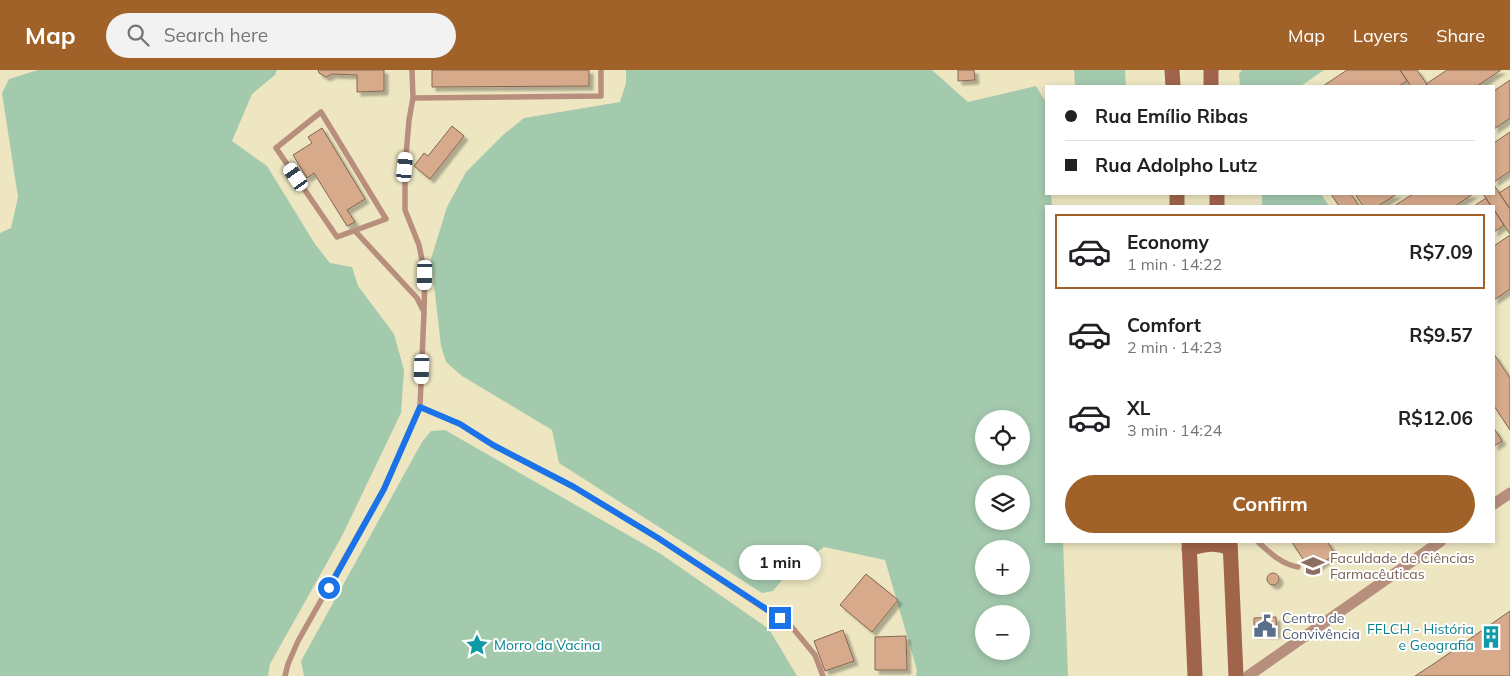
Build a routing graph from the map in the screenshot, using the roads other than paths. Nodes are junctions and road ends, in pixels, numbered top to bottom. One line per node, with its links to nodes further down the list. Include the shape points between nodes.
1 (412, 70): 7 (lane)
2 (601, 70): 7 (lane, via 601,96)
3 (1172, 70): 5 (main road)
4 (1211, 70): 6 (main road)
5 (1172, 85)
6 (1211, 85)
7 (413, 98): 9 (lane, via 405,167 405,210 419,245 425,275)
8 (355, 231): 8 (lane, via 386,219 321,112 276,148 337,237); 9 (lane, via 417,298)
9 (424, 312): 10 (lane)
10 (420, 407): 18 (lane, via 384,489 298,641); 19 (lane, via 460,424 574,487 791,626 815,655)
11 (1510, 493): 12 (street)
12 (1495, 503)
13 (1259, 543): 17 (lane, via 1277,558)
14 (1438, 543): 22 (street)
15 (1189, 545): 16 (main road); 20 (main road)
16 (1230, 545): 21 (main road)
17 (1298, 566)
18 (285, 676)
19 (823, 676)
20 (1195, 676)
21 (1236, 676)
22 (1248, 676)

